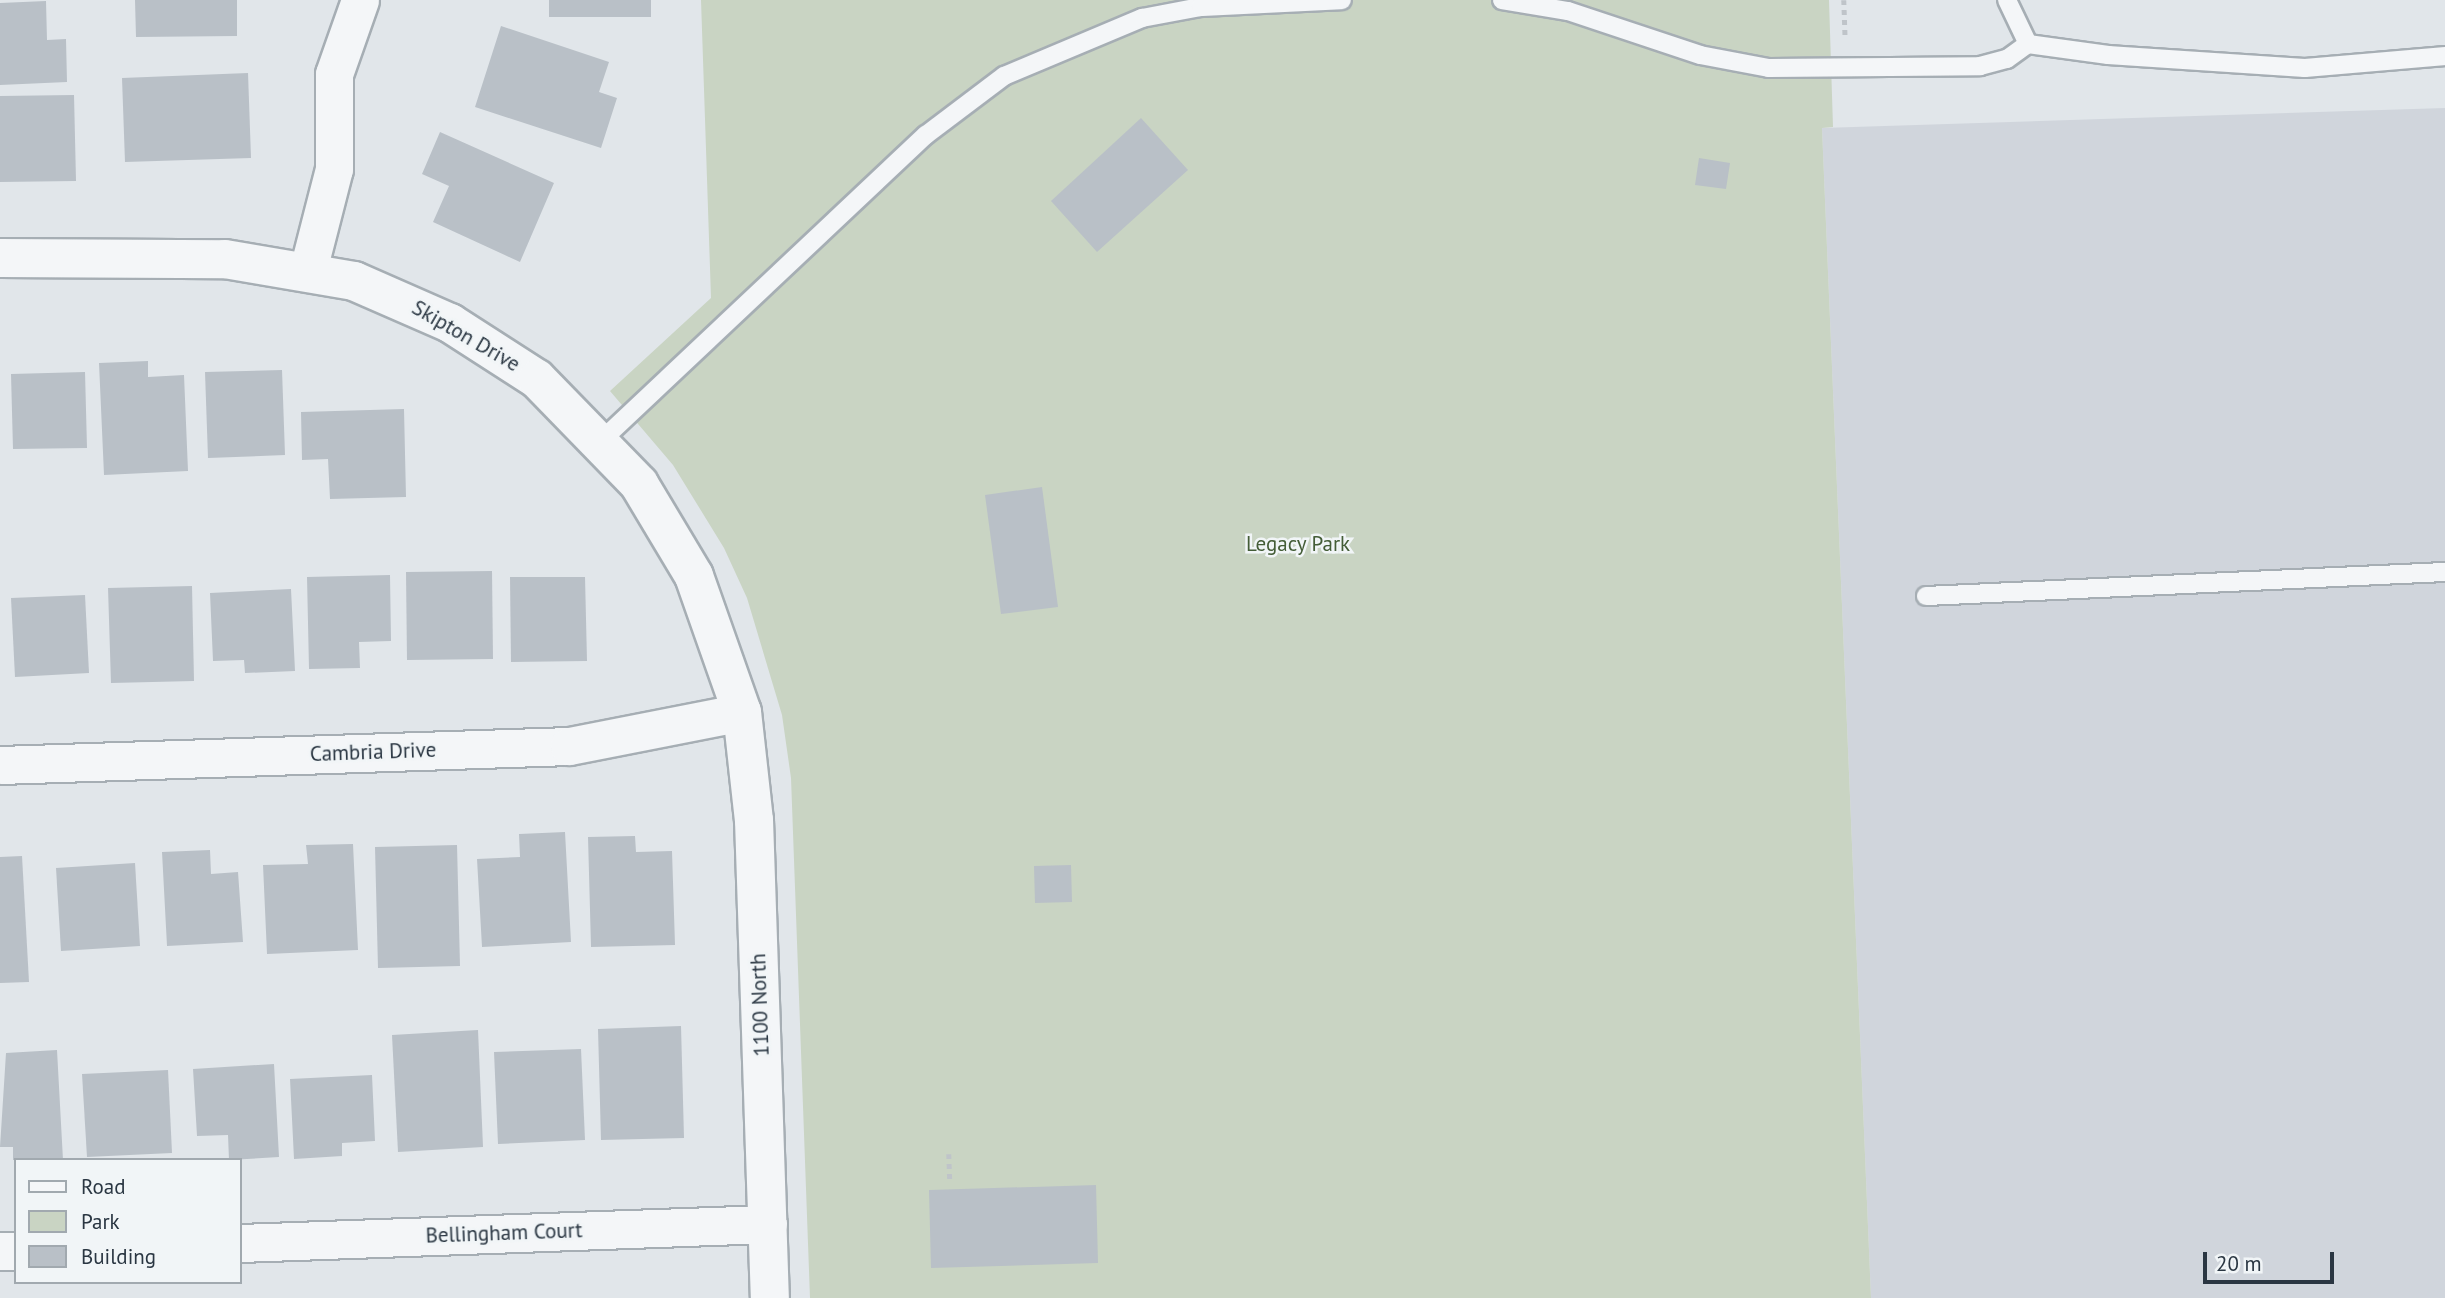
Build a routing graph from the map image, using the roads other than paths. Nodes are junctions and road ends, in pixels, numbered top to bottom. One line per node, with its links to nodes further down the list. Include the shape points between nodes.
1 (360, 0): 8 (street, via 334,74 334,169)
2 (1342, 0): 9 (lane, via 1200,7 1142,18 1004,76 926,135)
3 (1502, 0): 5 (lane, via 1568,11 1734,63 1815,69 1980,66 2007,59)
4 (2007, 0): 5 (lane)
5 (2028, 44): 6 (lane, via 2189,65 2305,68)
6 (2445, 56)
7 (0, 258): 8 (street, Skipton Drive, via 138,255)
8 (308, 270): 9 (street, Skipton Drive, via 403,300 461,330 537,379)
9 (602, 440): 12 (street, Skipton Drive, via 669,529 694,576)
10 (2445, 572): 11 (lane)
11 (1926, 596)
12 (742, 712): 13 (street, Cambria Drive, via 569,746); 14 (street, 1100 North, via 754,820)
13 (0, 765)
14 (768, 1224): 15 (street, Bellingham Court); 16 (street, 1100 North)
15 (242, 1243)
16 (770, 1298)

